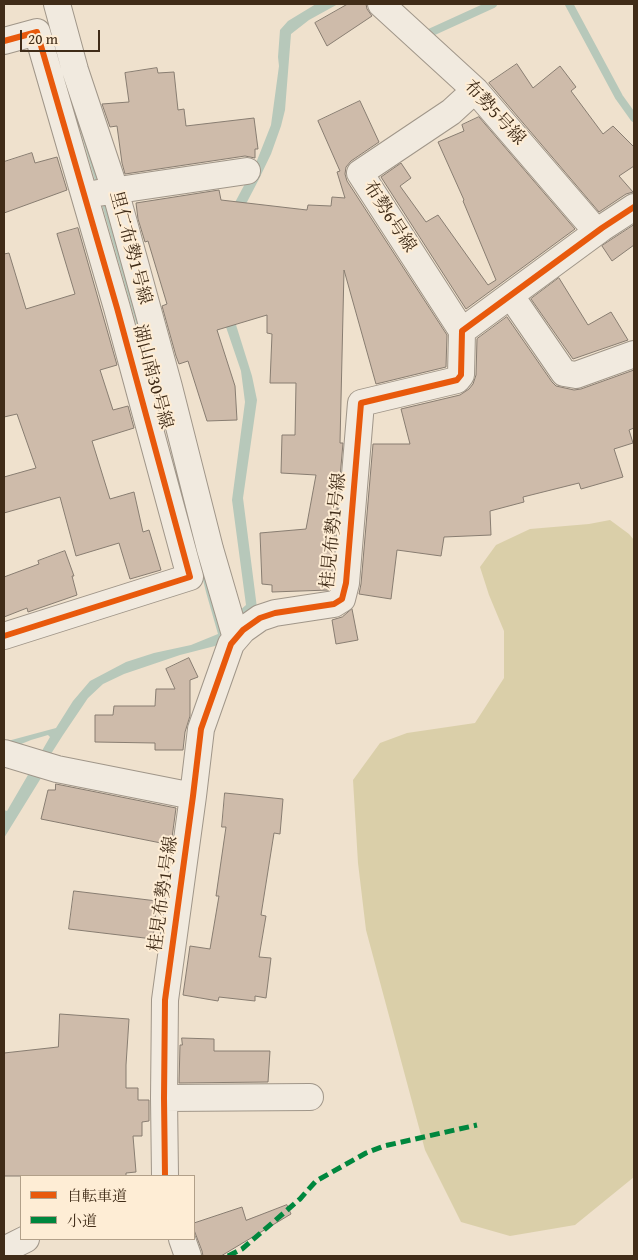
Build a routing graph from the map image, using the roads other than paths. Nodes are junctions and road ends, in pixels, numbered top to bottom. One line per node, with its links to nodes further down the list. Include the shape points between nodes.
1 (57, 4): 6 (street, 里仁布勢1号線)
2 (381, 4): 4 (street, 布勢5号線)
3 (4, 41): 7 (street, 湖山南30号線, via 37,32)
4 (475, 90): 9 (street, 布勢5号線); 11 (street, 布勢6号線, via 451,112 360,173)
5 (247, 171): 6 (street)
6 (115, 190): 7 (street); 14 (street, 里仁布勢1号線)
7 (85, 196): 13 (street, 湖山南30号線, via 190,577)
8 (634, 207): 9 (street)
9 (598, 232): 10 (street)
10 (511, 296): 11 (street); 12 (street, via 564,373 576,375)
11 (462, 331): 14 (street, 桂見布勢1号線, via 461,375 457,380 361,403 342,599 334,604 260,618)
12 (634, 354)
13 (4, 636)
14 (236, 638): 16 (street, 桂見布勢1号線, via 231,644 201,729)
15 (4, 752): 16 (street, via 57,770)
16 (193, 796): 18 (street, 桂見布勢1号線, via 165,1000)
17 (310, 1097): 18 (street)
18 (164, 1098): 19 (street, 桂見布勢1号線)
19 (165, 1175)
20 (24, 1240): 22 (street)
21 (182, 1240): 23 (street)
22 (4, 1250)
23 (188, 1256)

